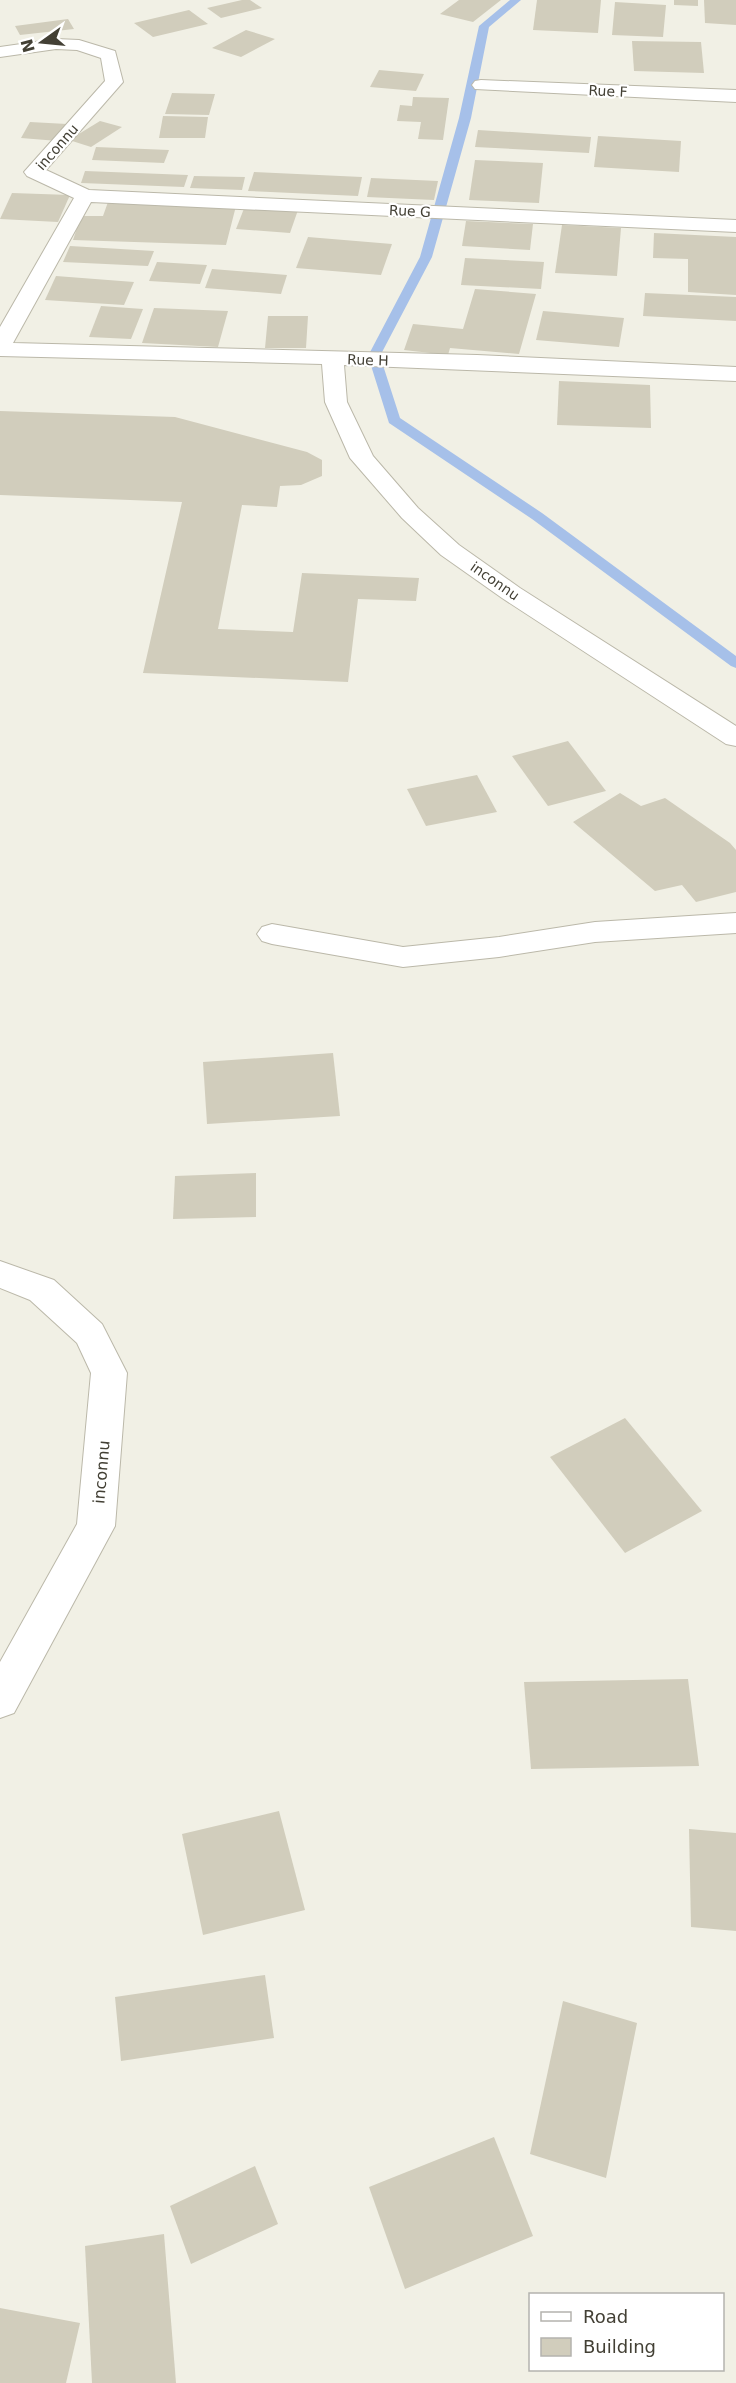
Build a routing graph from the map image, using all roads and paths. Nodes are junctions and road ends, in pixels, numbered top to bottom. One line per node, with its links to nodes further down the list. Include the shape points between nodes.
1 (0, 52): 4 (street, inconnu, via 56,44 79,45 109,55 114,82 34,172)
2 (480, 85): 3 (street, Rue F)
3 (736, 96)
4 (85, 196): 5 (street, Rue G); 6 (street)
5 (736, 226)
6 (0, 348): 7 (street, Rue H)
7 (332, 359): 8 (street, Rue H); 9 (street, inconnu, via 336,402 362,458 418,520 450,550 511,593)
8 (736, 374)
9 (736, 738)
10 (736, 923): 11 (street, via 595,932 403,957)
11 (272, 934)
12 (0, 1274): 13 (street, inconnu, via 42,1290 90,1334 109,1373 96,1526)
13 (0, 1700)

